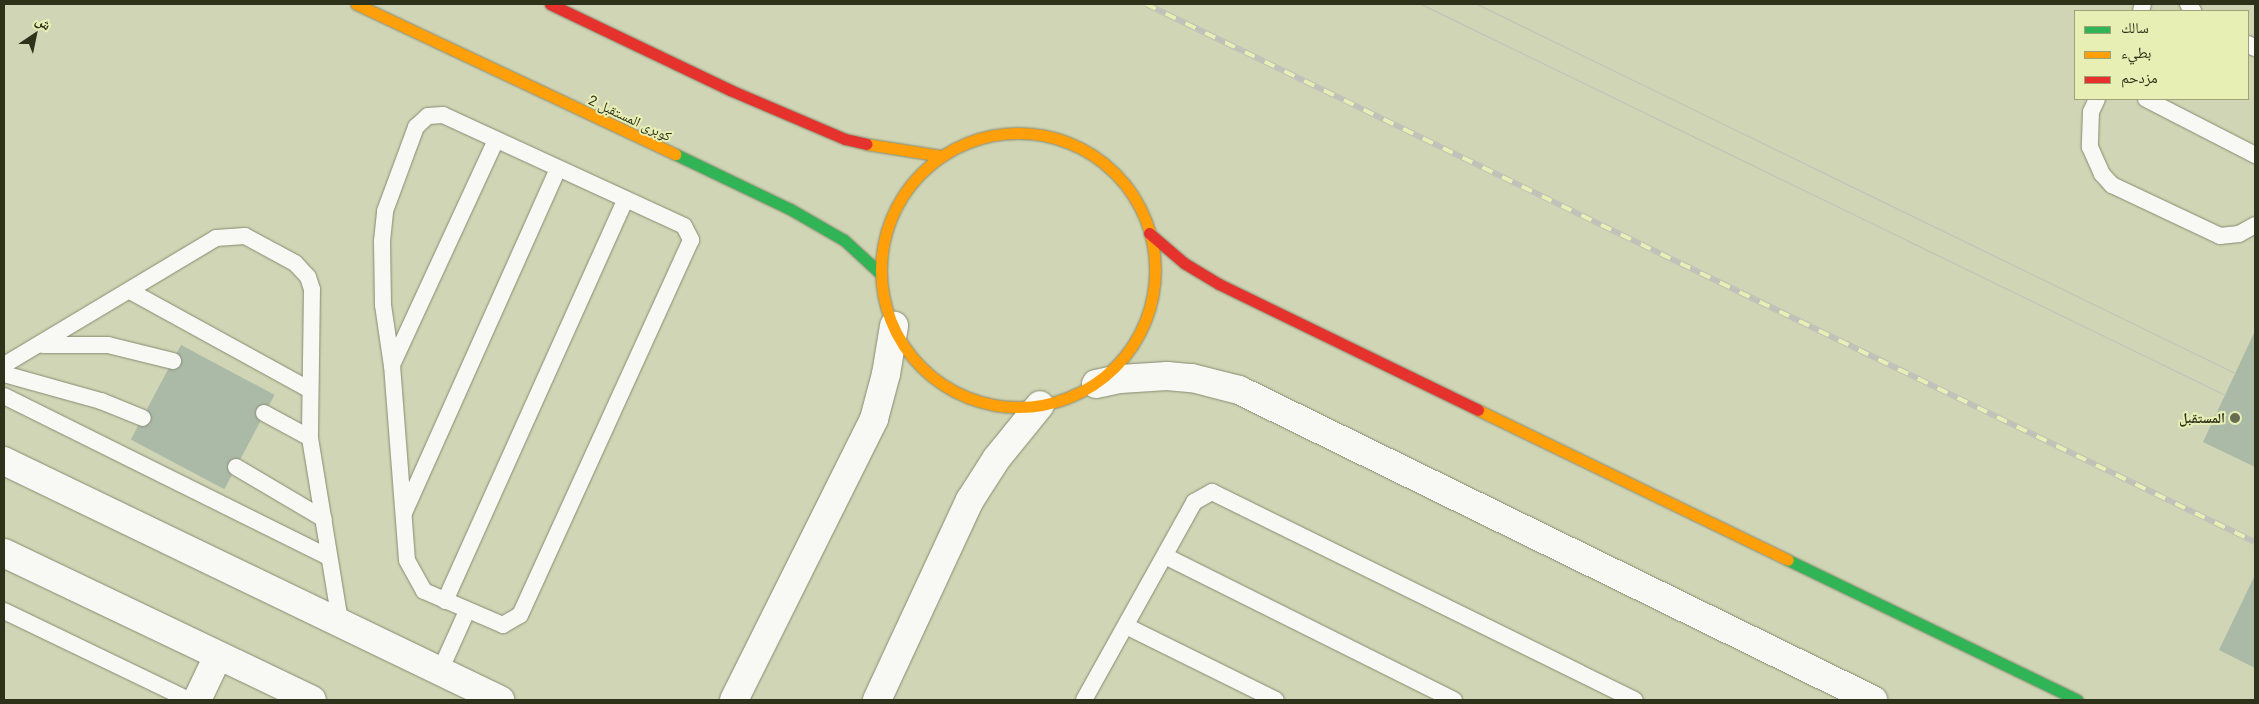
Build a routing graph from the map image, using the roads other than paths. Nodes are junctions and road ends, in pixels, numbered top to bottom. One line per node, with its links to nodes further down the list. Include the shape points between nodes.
1 (356, 4): 12 (street, كوبرى المستقبل 2, via 790,210 844,240)
2 (550, 4): 7 (street, via 730,90 845,139 903,152)
3 (2097, 100): 10 (lane, via 2091,112 2090,147 2102,174 2112,185 2220,236 2239,234)
4 (2148, 100): 6 (lane)
5 (496, 140): 8 (lane); 18 (lane); 18 (lane, via 443,115 428,116 416,127 385,211 383,296)
6 (2255, 154)
7 (942, 156): 11 (street, via 957,145 1000,133 1045,134 1088,151 1124,181 1147,220); 12 (street, via 921,172 894,208 881,251)
8 (558, 169): 9 (lane); 29 (lane)
9 (626, 200): 34 (lane); 36 (lane, via 684,226 690,235 690,244 520,615 510,624 496,625)
10 (2255, 225)
11 (1149, 233): 20 (street, via 1156,266 1150,311 1130,352); 52 (street, via 1184,263 1219,284)
12 (881, 274): 14 (street, via 882,296)
13 (130, 291): 15 (lane); 21 (lane); 21 (lane, via 216,238 236,234 254,240 295,263 308,277 312,289)
14 (894, 326): 23 (street, via 898,338 926,373 964,397 1009,408); 45 (street, via 874,419)
15 (41, 345): 16 (lane, via 108,345); 17 (lane)
16 (173, 361)
17 (4, 365)
18 (392, 366): 29 (lane)
19 (4, 374): 25 (lane, via 67,390)
20 (1096, 384): 23 (street, via 1055,403); 51 (street, via 1167,376 1239,390)
21 (308, 389): 26 (lane)
22 (4, 396): 33 (lane)
23 (1040, 405): 46 (street, via 970,500)
24 (264, 413): 26 (lane)
25 (143, 418)
26 (310, 438): 30 (lane)
27 (4, 461): 37 (street)
28 (236, 467): 30 (lane)
29 (403, 515): 34 (lane, via 407,560 414,576 424,591)
30 (324, 519): 33 (lane)
31 (4, 553): 39 (street)
32 (1164, 556): 38 (lane); 49 (lane); 50 (lane, via 1194,502 1206,493 1219,493)
33 (329, 557): 37 (lane)
34 (445, 601): 36 (lane)
35 (4, 611): 41 (lane)
36 (467, 611): 40 (lane)
37 (340, 622): 40 (street)
38 (1126, 626): 47 (lane); 48 (lane)
39 (218, 656): 42 (street); 43 (street)
40 (440, 671): 44 (street)
41 (189, 700)
42 (197, 700)
43 (312, 700)
44 (500, 700)
45 (734, 700)
46 (877, 700)
47 (1086, 700)
48 (1276, 700)
49 (1454, 700)
50 (1635, 700)
51 (1873, 700)
52 (2078, 700)

